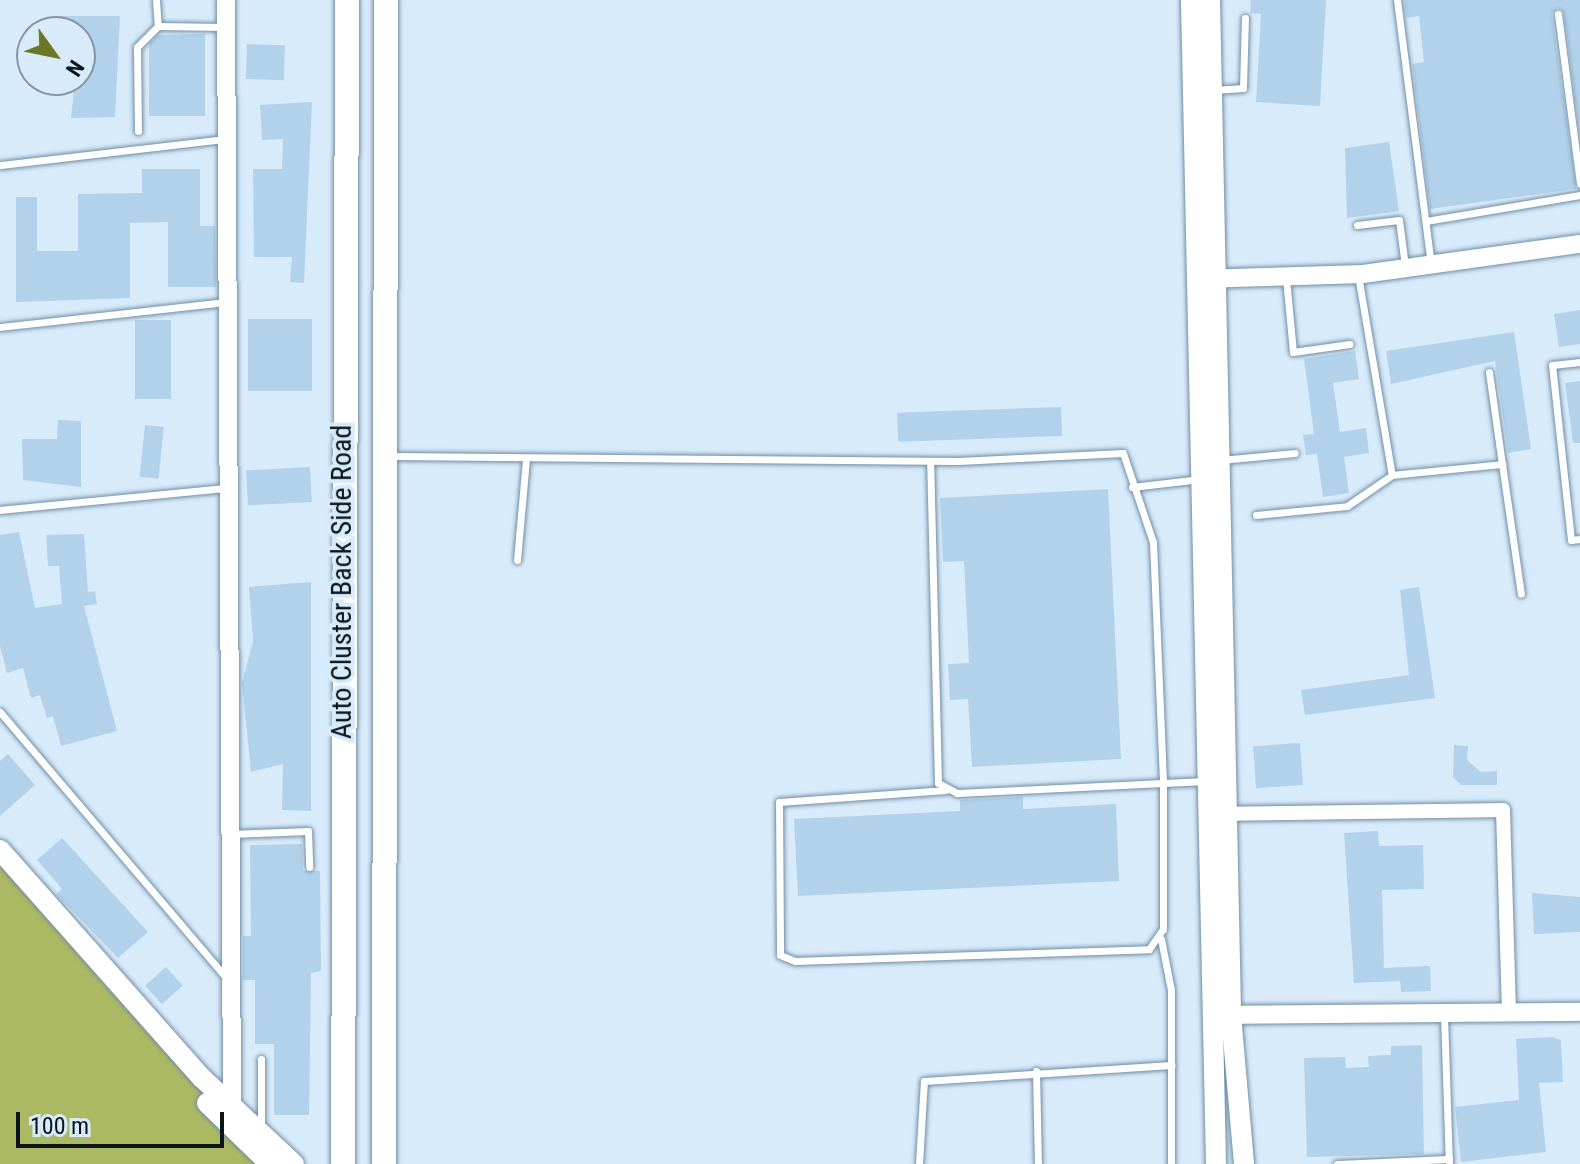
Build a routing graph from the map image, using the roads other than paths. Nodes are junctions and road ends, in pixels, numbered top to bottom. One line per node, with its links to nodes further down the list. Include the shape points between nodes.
1 (156, 0): 10 (lane)
2 (226, 0): 11 (street)
3 (347, 0): 70 (main road, Auto Cluster Back Side Road)
4 (386, 0): 33 (main road, Auto Cluster Back Side Road)
5 (1191, 0): 25 (main road)
6 (1210, 0): 12 (main road)
7 (1397, 0): 18 (lane)
8 (1558, 14): 16 (lane)
9 (1245, 18): 12 (lane, via 1243,88)
10 (158, 26): 11 (lane); 13 (lane, via 137,47)
11 (227, 27): 14 (street)
12 (1212, 90): 25 (main road)
13 (138, 131)
14 (227, 139): 15 (lane); 26 (street)
15 (0, 165)
16 (1580, 184)
17 (1580, 195): 18 (lane)
18 (1426, 221): 21 (lane)
19 (1357, 225): 22 (lane, via 1399,220)
20 (1580, 244): 21 (street)
21 (1431, 265): 22 (street)
22 (1406, 268): 23 (street)
23 (1358, 274): 24 (street); 37 (lane)
24 (1286, 278): 25 (street); 28 (lane, via 1293,352)
25 (1206, 279): 31 (main road)
26 (228, 302): 27 (lane); 40 (street)
27 (0, 327)
28 (1349, 344)
29 (1580, 362): 43 (lane, via 1552,365 1571,540)
30 (1489, 372): 36 (lane)
31 (1213, 450): 32 (lane); 38 (main road); 50 (main road)
32 (1295, 453)
33 (384, 456): 34 (lane); 71 (main road, Auto Cluster Back Side Road)
34 (526, 459): 35 (lane); 44 (lane)
35 (930, 461): 39 (lane, via 1123,453); 49 (lane, via 938,766)
36 (1502, 464): 37 (lane); 45 (lane)
37 (1392, 475): 42 (lane, via 1347,506)
38 (1203, 479): 39 (lane); 47 (main road)
39 (1132, 487): 48 (lane, via 1153,542)
40 (224, 488): 41 (lane); 51 (street)
41 (0, 510)
42 (1256, 515)
43 (1580, 539)
44 (517, 560)
45 (1521, 594)
46 (0, 712): 56 (lane)
47 (1208, 781): 48 (lane); 50 (main road)
48 (1163, 783): 49 (lane); 55 (lane)
49 (946, 790): 55 (lane, via 779,802 780,955 795,961 1149,949)
50 (1218, 814): 59 (street, via 1503,810); 60 (main road)
51 (228, 834): 53 (lane, via 308,831); 56 (street)
52 (0, 850): 65 (main road)
53 (309, 867)
54 (0, 870): 65 (main road)
55 (1161, 939): 63 (lane, via 1171,990)
56 (229, 981): 65 (street)
57 (1580, 1012): 59 (street)
58 (1444, 1013): 59 (street); 60 (street); 67 (lane)
59 (1509, 1013)
60 (1222, 1015): 61 (main road); 75 (main road)
61 (1235, 1055): 76 (main road, via 1227,1083); 77 (main road)
62 (261, 1059): 66 (lane)
63 (1171, 1065): 64 (lane); 74 (lane)
64 (1036, 1071): 72 (lane, via 924,1081); 73 (lane)
65 (232, 1119): 66 (main road); 68 (main road)
66 (261, 1135): 69 (main road)
67 (1449, 1162): 78 (lane)
68 (270, 1164)
69 (294, 1164)
70 (343, 1164)
71 (384, 1164)
72 (919, 1164)
73 (1038, 1164)
74 (1171, 1164)
75 (1216, 1164)
76 (1230, 1164)
77 (1244, 1164)
78 (1337, 1164)

